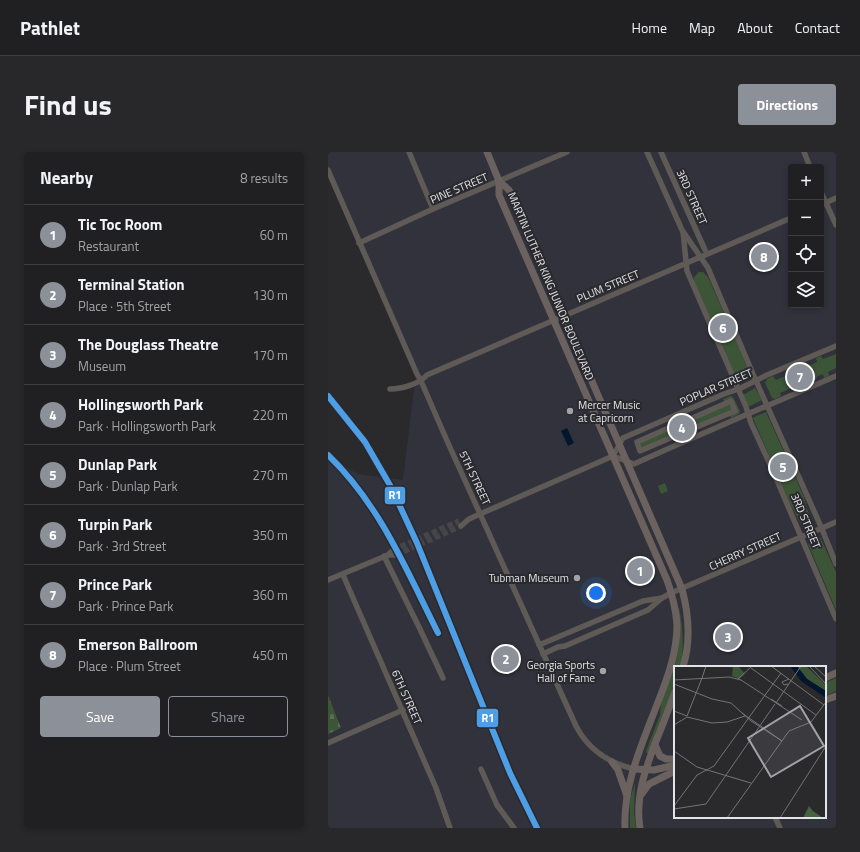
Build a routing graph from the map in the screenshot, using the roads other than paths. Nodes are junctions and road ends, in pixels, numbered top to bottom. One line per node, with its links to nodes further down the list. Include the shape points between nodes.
1 (409, 152): 13 (street)
2 (487, 152): 9 (main road, MARTIN LUTHER KING JUNIOR BOULEVARD)
3 (567, 152): 9 (street, PINE STREET)
4 (647, 152): 16 (street, 3RD STREET)
5 (661, 152): 18 (street, 3RD STREET)
6 (804, 152): 7 (street)
7 (809, 164)
8 (328, 170): 17 (street, 5TH STREET)
9 (499, 182): 13 (street, PINE STREET); 21 (main road, MARTIN LUTHER KING JUNIOR BOULEVARD, via 509,190); 22 (main road, MARTIN LUTHER KING JUNIOR BOULEVARD, via 500,195)
10 (836, 198): 11 (street)
11 (824, 204)
12 (824, 206): 15 (street)
13 (433, 209): 17 (street, PINE STREET)
14 (788, 219): 19 (street, PLUM STREET)
15 (836, 225)
16 (682, 230): 19 (street, 3RD STREET); 20 (street, 3RD STREET)
17 (359, 243): 25 (street, 5TH STREET)
18 (705, 250)
19 (701, 257): 20 (street, PLUM STREET); 26 (street, 3RD STREET)
20 (686, 263): 21 (street, PLUM STREET); 28 (street, 3RD STREET)
21 (565, 316): 22 (street, PLUM STREET); 33 (main road, MARTIN LUTHER KING JUNIOR BOULEVARD)
22 (554, 321): 25 (street, PLUM STREET, via 427,376); 34 (main road, MARTIN LUTHER KING JUNIOR BOULEVARD)
23 (836, 346): 26 (street, POPLAR STREET)
24 (836, 376): 29 (street)
25 (422, 381): 27 (street, PLUM STREET); 37 (street, 5TH STREET)
26 (756, 381): 28 (street, POPLAR STREET); 29 (street, 3RD STREET)
27 (390, 389)
28 (738, 390): 30 (street, 3RD STREET); 33 (street, POPLAR STREET, via 623,438)
29 (767, 405): 30 (street); 40 (street, 3RD STREET)
30 (748, 413): 35 (street, via 634,464); 41 (street, 3RD STREET)
31 (671, 427): 31 (street, via 675,436 640,451 637,442)
32 (692, 429): 32 (street, via 735,411 731,401 688,420)
33 (619, 444): 34 (street, POPLAR STREET); 35 (main road, MARTIN LUTHER KING JUNIOR BOULEVARD)
34 (613, 456): 35 (street); 36 (main road, MARTIN LUTHER KING JUNIOR BOULEVARD); 37 (street)
35 (627, 462): 36 (street); 47 (main road, MARTIN LUTHER KING JUNIOR BOULEVARD)
36 (620, 474): 48 (main road, MARTIN LUTHER KING JUNIOR BOULEVARD)
37 (480, 514): 39 (street); 52 (street, 5TH STREET)
38 (836, 522): 40 (street, CHERRY STREET)
39 (460, 523)
40 (822, 528): 41 (street, CHERRY STREET); 44 (street, 3RD STREET)
41 (801, 537): 47 (street, CHERRY STREET); 50 (street, 3RD STREET)
42 (395, 552): 43 (street)
43 (386, 555): 45 (street); 57 (street)
44 (836, 564)
45 (343, 575): 46 (street); 62 (street, 6TH STREET)
46 (328, 580)
47 (682, 589): 48 (street, CHERRY STREET); 55 (main road, MARTIN LUTHER KING JUNIOR BOULEVARD, via 689,627)
48 (671, 593): 49 (street, CHERRY STREET); 69 (main road, MARTIN LUTHER KING JUNIOR BOULEVARD, via 676,625 673,657)
49 (662, 598): 51 (street, CHERRY STREET, via 643,600); 53 (street, CHERRY STREET, via 648,610)
50 (836, 619)
51 (561, 635): 52 (street, CHERRY STREET); 53 (street, via 560,642)
52 (539, 645): 54 (street, 5TH STREET)
53 (565, 646): 54 (street, CHERRY STREET)
54 (544, 654): 66 (street, 5TH STREET, via 579,732 589,744)
55 (684, 666)
56 (836, 673): 58 (main road)
57 (443, 678)
58 (826, 678)
59 (674, 695): 64 (main road)
60 (836, 696): 61 (main road)
61 (826, 700)
62 (402, 710): 63 (street); 75 (street, 6TH STREET, via 436,788)
63 (328, 743)
64 (655, 745): 65 (main road, via 660,756); 70 (main road)
65 (674, 759)
66 (612, 762): 69 (street, 5TH STREET); 72 (main road, via 618,770)
67 (674, 765): 70 (main road)
68 (481, 769): 76 (street, via 496,805)
69 (634, 769): 70 (main road); 72 (main road, MARTIN LUTHER KING JUNIOR BOULEVARD)
70 (645, 770): 73 (main road)
71 (674, 772): 73 (main road, via 650,784)
72 (627, 797): 77 (main road, MARTIN LUTHER KING JUNIOR BOULEVARD)
73 (639, 797): 78 (main road)
74 (775, 818): 79 (street)
75 (450, 828)
76 (514, 828)
77 (625, 828)
78 (640, 828)
79 (780, 828)

